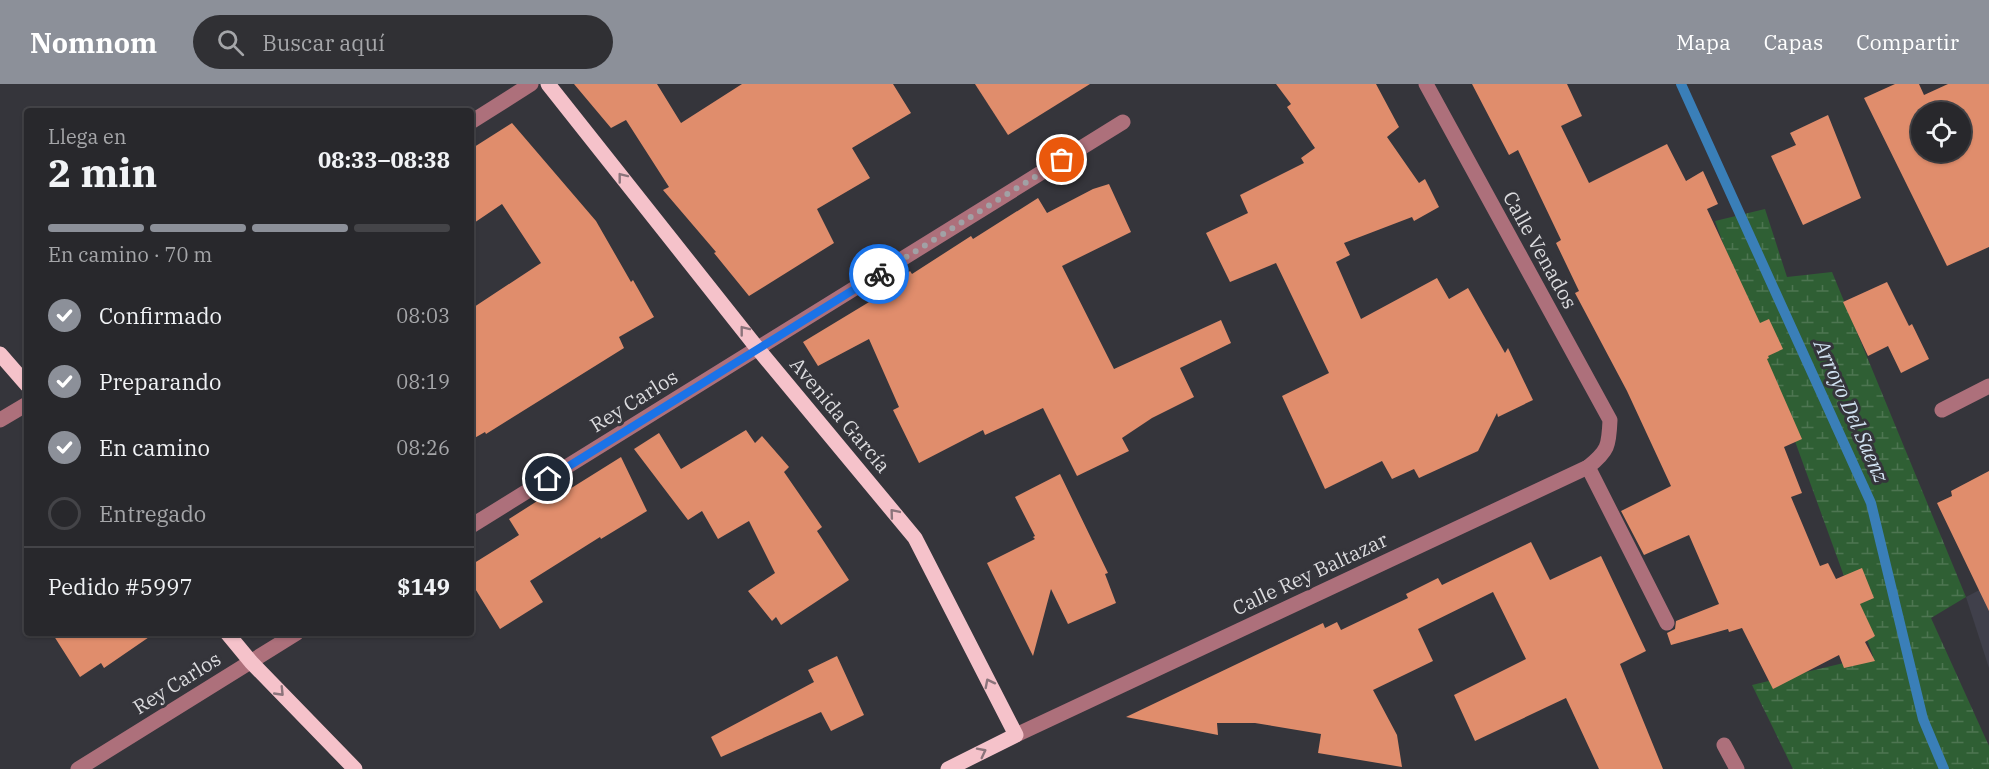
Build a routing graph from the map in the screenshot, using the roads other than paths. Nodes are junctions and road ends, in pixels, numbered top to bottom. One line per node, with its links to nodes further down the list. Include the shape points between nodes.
1 (531, 84): 4 (street)
2 (548, 84): 6 (main road, Avenida García, one-way to 2)
3 (1425, 84): 13 (street, Calle Venados, via 1610,420)
4 (474, 120)
5 (1122, 122): 6 (street, Rey Carlos)
6 (758, 349): 15 (street, Rey Carlos); 20 (main road, Avenida García, one-way to 6, via 915,538)
7 (0, 354): 8 (main road)
8 (24, 382)
9 (1989, 386): 11 (street)
10 (24, 406): 12 (street)
11 (1942, 410)
12 (0, 420)
13 (1609, 438): 14 (street, Calle Rey Baltazar, via 1604,455)
14 (1588, 468): 16 (street); 20 (street, Calle Rey Baltazar)
15 (474, 524)
16 (1667, 623)
17 (229, 636): 19 (main road)
18 (292, 636): 19 (street, Rey Carlos)
19 (250, 662): 22 (street, Rey Carlos); 23 (main road, one-way to 23)
20 (1016, 735): 24 (main road, one-way to 20)
21 (1724, 745): 25 (street)
22 (78, 769)
23 (355, 769)
24 (948, 769)
25 (1737, 769)

